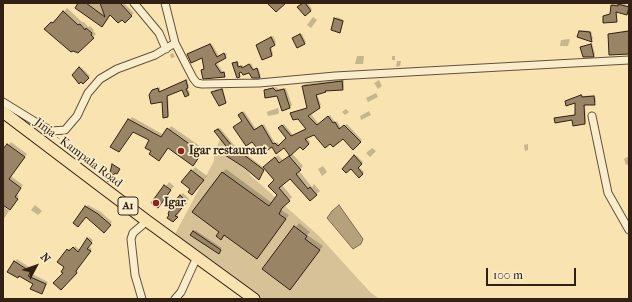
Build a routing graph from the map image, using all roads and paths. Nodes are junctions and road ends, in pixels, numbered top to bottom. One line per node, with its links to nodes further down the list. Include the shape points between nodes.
1 (134, 3): 4 (street, via 153,24)
2 (166, 3): 3 (street)
3 (175, 42): 4 (street); 5 (street, via 193,78 202,84 260,84 335,76)
4 (166, 49): 6 (street, via 155,56 117,68 100,79 65,130 52,131)
5 (629, 60)
6 (3, 102)
7 (3, 112): 10 (highway, Jinja - Kampala Road / A1)
8 (592, 116): 9 (street, via 608,193)
9 (626, 219): 11 (street)
10 (147, 222): 12 (highway, Jinja - Kampala Road / A1); 13 (street, via 133,233 131,239)
11 (629, 230)
12 (197, 257): 14 (street, via 181,292); 15 (highway, Jinja - Kampala Road / A1)
13 (142, 299)
14 (175, 299)
15 (254, 299)

